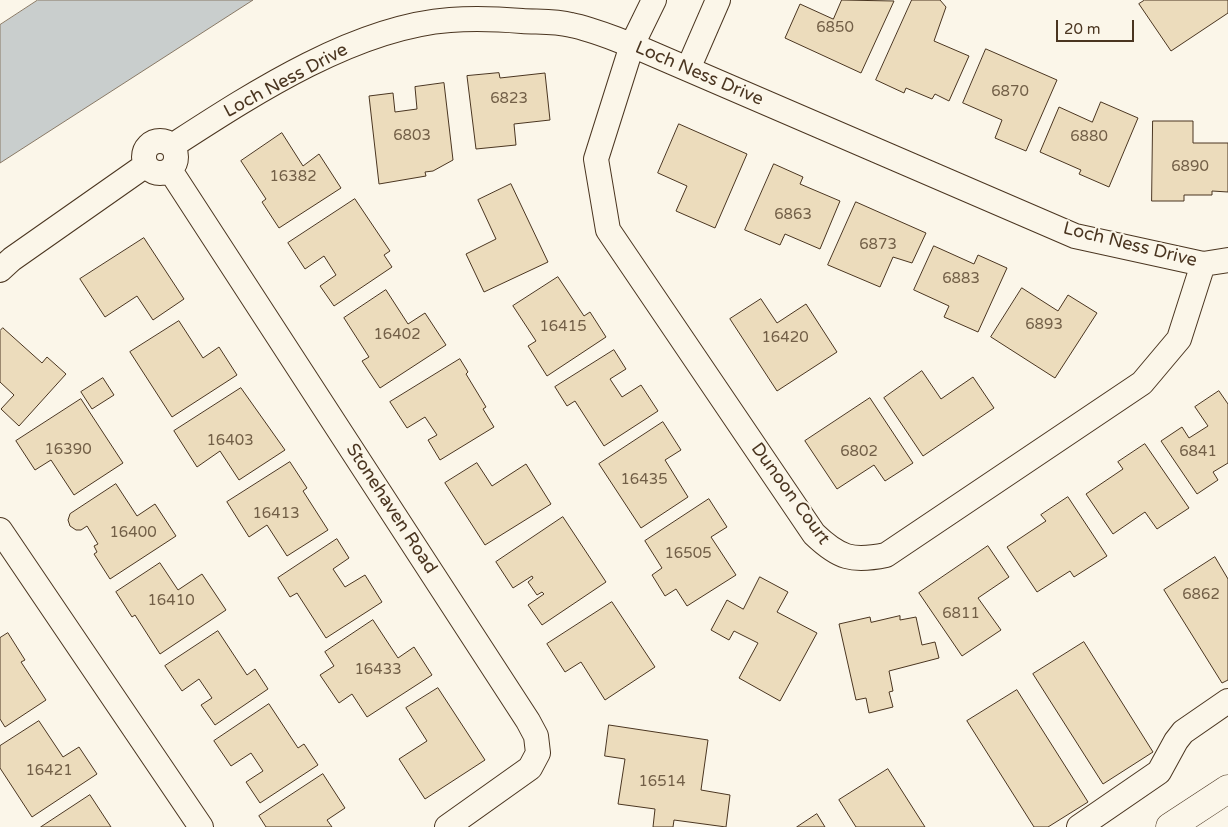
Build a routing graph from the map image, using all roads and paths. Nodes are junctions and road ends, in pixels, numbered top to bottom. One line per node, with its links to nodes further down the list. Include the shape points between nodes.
1 (654, 0): 3 (street, Dunoon Court)
2 (718, 0): 4 (street)
3 (632, 45): 4 (street, Loch Ness Drive); 5 (street, Loch Ness Drive, via 570,24 501,19 449,20 400,29 304,67); 9 (street, Dunoon Court, via 596,159 608,230 814,534 831,550 849,558 869,559 886,555 907,543 1142,383 1179,338)
4 (688, 69): 9 (street, Loch Ness Drive, via 1075,236)
5 (172, 146): 6 (street, via 164,141 149,145 144,155); 7 (street, via 177,156)
6 (146, 165): 7 (street, via 154,172); 10 (street)
7 (170, 170): 15 (street, Stonehaven Road, via 536,736 538,753 530,768)
8 (1228, 260): 9 (street, Loch Ness Drive)
9 (1203, 264)
10 (0, 270)
11 (0, 530): 14 (street)
12 (1228, 701): 16 (street, via 1183,732 1154,777)
13 (1228, 789): 17 (street)
14 (201, 827)
15 (447, 827)
16 (1079, 827)
17 (1170, 827)

